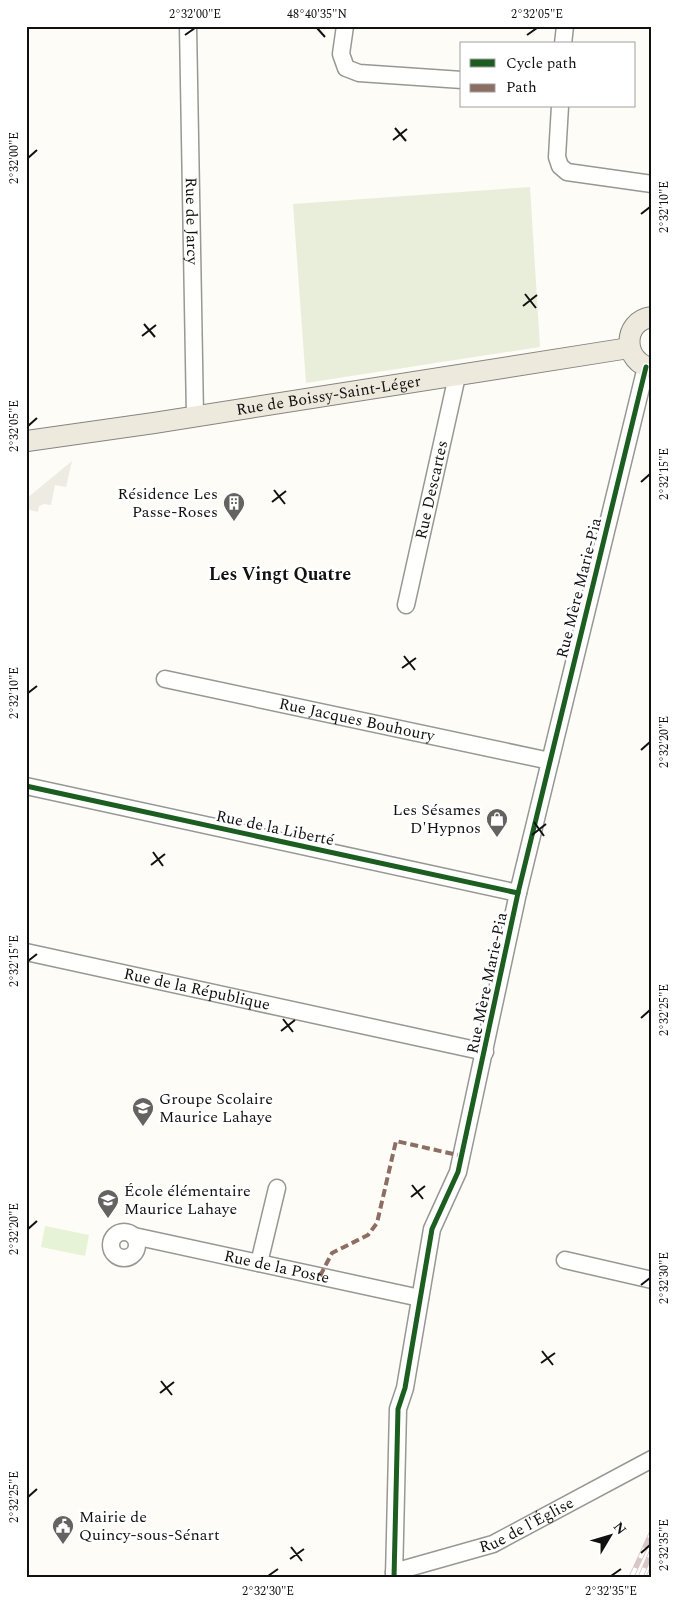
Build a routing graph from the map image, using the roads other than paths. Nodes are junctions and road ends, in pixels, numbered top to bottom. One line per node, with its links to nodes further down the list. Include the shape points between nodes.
1 (188, 26): 12 (street, Rue de Jarcy)
2 (344, 26): 5 (street, via 341,54 346,68 359,73)
3 (565, 26): 4 (street)
4 (563, 42)
5 (460, 80)
6 (560, 108): 7 (street, via 557,157 567,172)
7 (652, 184)
8 (652, 317): 9 (main road, via 640,320 634,326 630,332)
9 (629, 348): 10 (main road, via 638,362); 11 (main road, Rue de Boissy-Saint-Léger)
10 (649, 367): 16 (street, Rue Mère Marie-Pia)
11 (457, 376): 12 (main road, Rue de Boissy-Saint-Léger); 14 (street, Rue Descartes)
12 (195, 416): 13 (main road, Rue de Boissy-Saint-Léger)
13 (27, 440)
14 (406, 605)
15 (164, 679): 16 (street, Rue Jacques Bouhoury)
16 (550, 761): 18 (street, Rue Mère Marie-Pia)
17 (26, 786): 18 (street, Rue de la Liberté)
18 (518, 893): 20 (street, Rue Mère Marie-Pia)
19 (26, 952): 20 (street, Rue de la République)
20 (485, 1052): 26 (street, Rue Mère Marie-Pia, via 458,1172 432,1229)
21 (277, 1188): 24 (street)
22 (134, 1236): 24 (street, Rue de la Poste)
23 (566, 1260): 25 (street)
24 (259, 1263): 26 (street, Rue de la Poste)
25 (652, 1280)
26 (420, 1298): 28 (street, Rue Mère Marie-Pia, via 405,1388 398,1409)
27 (652, 1459): 28 (street, Rue de l'Église, via 493,1544)
28 (394, 1575)

